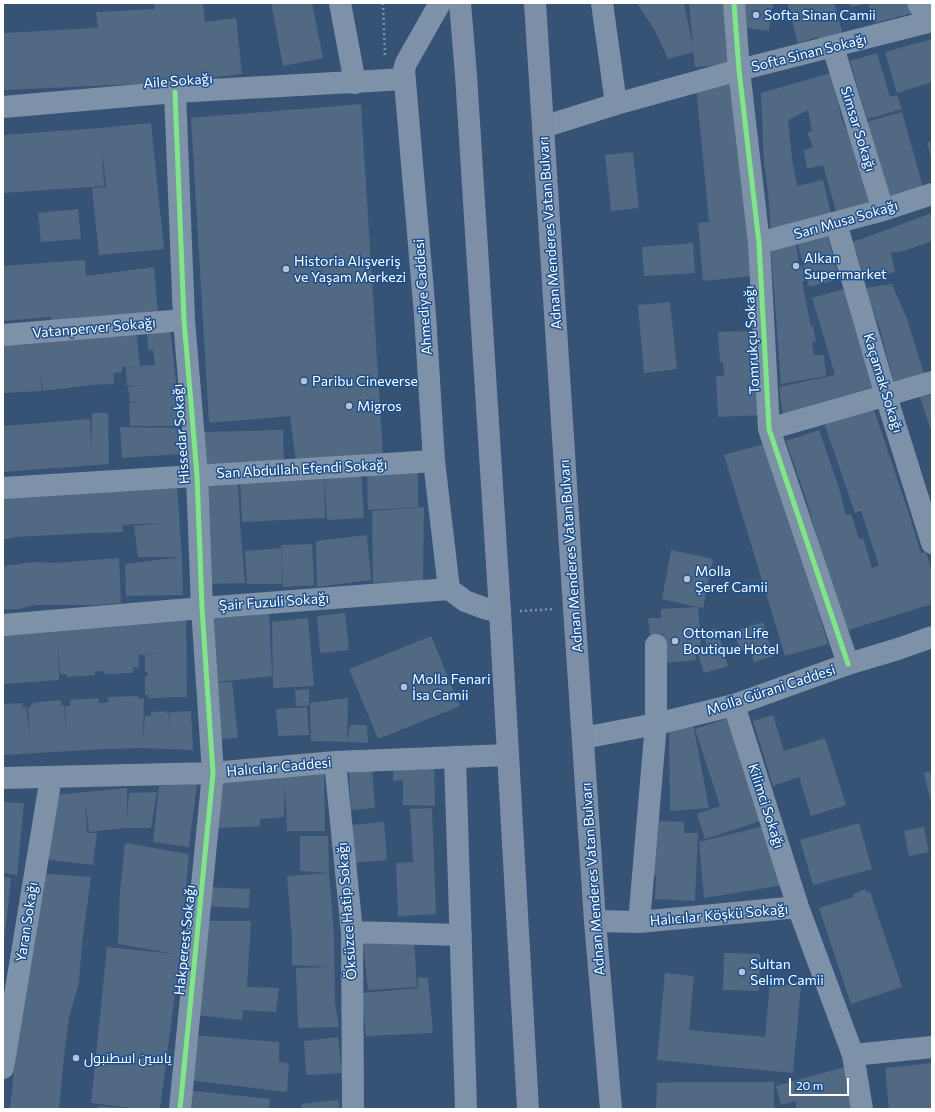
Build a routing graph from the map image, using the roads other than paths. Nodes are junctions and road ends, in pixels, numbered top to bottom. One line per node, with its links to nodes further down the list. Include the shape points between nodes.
1 (340, 3): 12 (street)
2 (440, 3): 11 (street, Ahmediye Caddesi)
3 (460, 3): 32 (main road)
4 (535, 3): 16 (main road, Adnan Menderes Vatan Bulvarı)
5 (602, 3): 14 (street)
6 (734, 3): 10 (street, Tomrukçu Sokağı)
7 (918, 3): 8 (street)
8 (931, 21): 9 (street, Softa Sinan Sokağı)
9 (833, 47): 10 (street, Softa Sinan Sokağı); 18 (street, Simsar Sokağı)
10 (740, 70): 14 (street, Softa Sinan Sokağı); 20 (street, Tomrukçu Sokağı)
11 (396, 80): 12 (street); 26 (street, Ahmediye Caddesi, via 425,315)
12 (355, 83): 13 (street, Aile Sokağı)
13 (175, 92): 15 (street, Aile Sokağı); 21 (street, Hissedar Sokağı)
14 (616, 104): 16 (street, Softa Sinan Sokağı)
15 (3, 108)
16 (543, 127): 39 (main road, Adnan Menderes Vatan Bulvarı)
17 (932, 194): 18 (street, Sarı Musa Sokağı)
18 (884, 210): 19 (street, Sarı Musa Sokağı)
19 (836, 223): 20 (street, Sarı Musa Sokağı); 24 (street, Kaçamak Sokağı)
20 (759, 243): 25 (street, Tomrukçu Sokağı)
21 (184, 320): 22 (street, Vatanperver Sokağı); 27 (street, Hissedar Sokağı)
22 (3, 336)
23 (932, 382): 24 (street)
24 (886, 396): 25 (street); 29 (street, Kaçamak Sokağı)
25 (769, 429): 36 (street, Tomrukçu Sokağı)
26 (434, 461): 27 (street, San Abdullah Efendi Sokağı); 30 (street, Ahmediye Caddesi)
27 (197, 475): 28 (street, San Abdullah Efendi Sokağı); 31 (street, Hissedar Sokağı)
28 (3, 488)
29 (932, 543)
30 (449, 589): 31 (street, Şair Fuzuli Sokağı); 32 (street, via 465,601)
31 (202, 608): 33 (street, Şair Fuzuli Sokağı); 43 (street, Hissedar Sokağı)
32 (500, 612): 40 (main road)
33 (3, 625)
34 (932, 637): 36 (street, Molla Gürani Caddesi)
35 (656, 645): 38 (street)
36 (848, 664): 37 (street, Molla Gürani Caddesi)
37 (734, 705): 38 (street, Molla Gürani Caddesi); 46 (street, Kilimci Sokağı)
38 (656, 724): 39 (street, Molla Gürani Caddesi); 48 (street)
39 (583, 738): 47 (main road, Adnan Menderes Vatan Bulvarı)
40 (508, 755): 41 (street, Halıcılar Caddesi); 58 (main road)
41 (454, 757): 42 (street, Halıcılar Caddesi); 50 (street)
42 (335, 762): 43 (street, Halıcılar Caddesi); 49 (street, Öksüzce Hatip Sokağı)
43 (213, 773): 44 (street, Halıcılar Caddesi); 55 (street, Hakperest Sokağı)
44 (51, 777): 45 (street, Halıcılar Caddesi); 53 (street, Yaran Sokağı)
45 (3, 778)
46 (798, 907): 48 (street, Halıcılar Köşkü Sokağı); 52 (street, Halıcılar Köşkü Sokağı)
47 (595, 921): 48 (street, Halıcılar Köşkü Sokağı); 54 (main road, Adnan Menderes Vatan Bulvarı)
48 (639, 922)
49 (352, 932): 50 (street); 56 (street, Öksüzce Hatip Sokağı)
50 (461, 935): 57 (street)
51 (932, 1047): 52 (street)
52 (853, 1055): 59 (street, Halıcılar Köşkü Sokağı)
53 (3, 1068)
54 (613, 1104)
55 (180, 1109)
56 (353, 1109)
57 (466, 1109)
58 (528, 1109)
59 (862, 1109)

